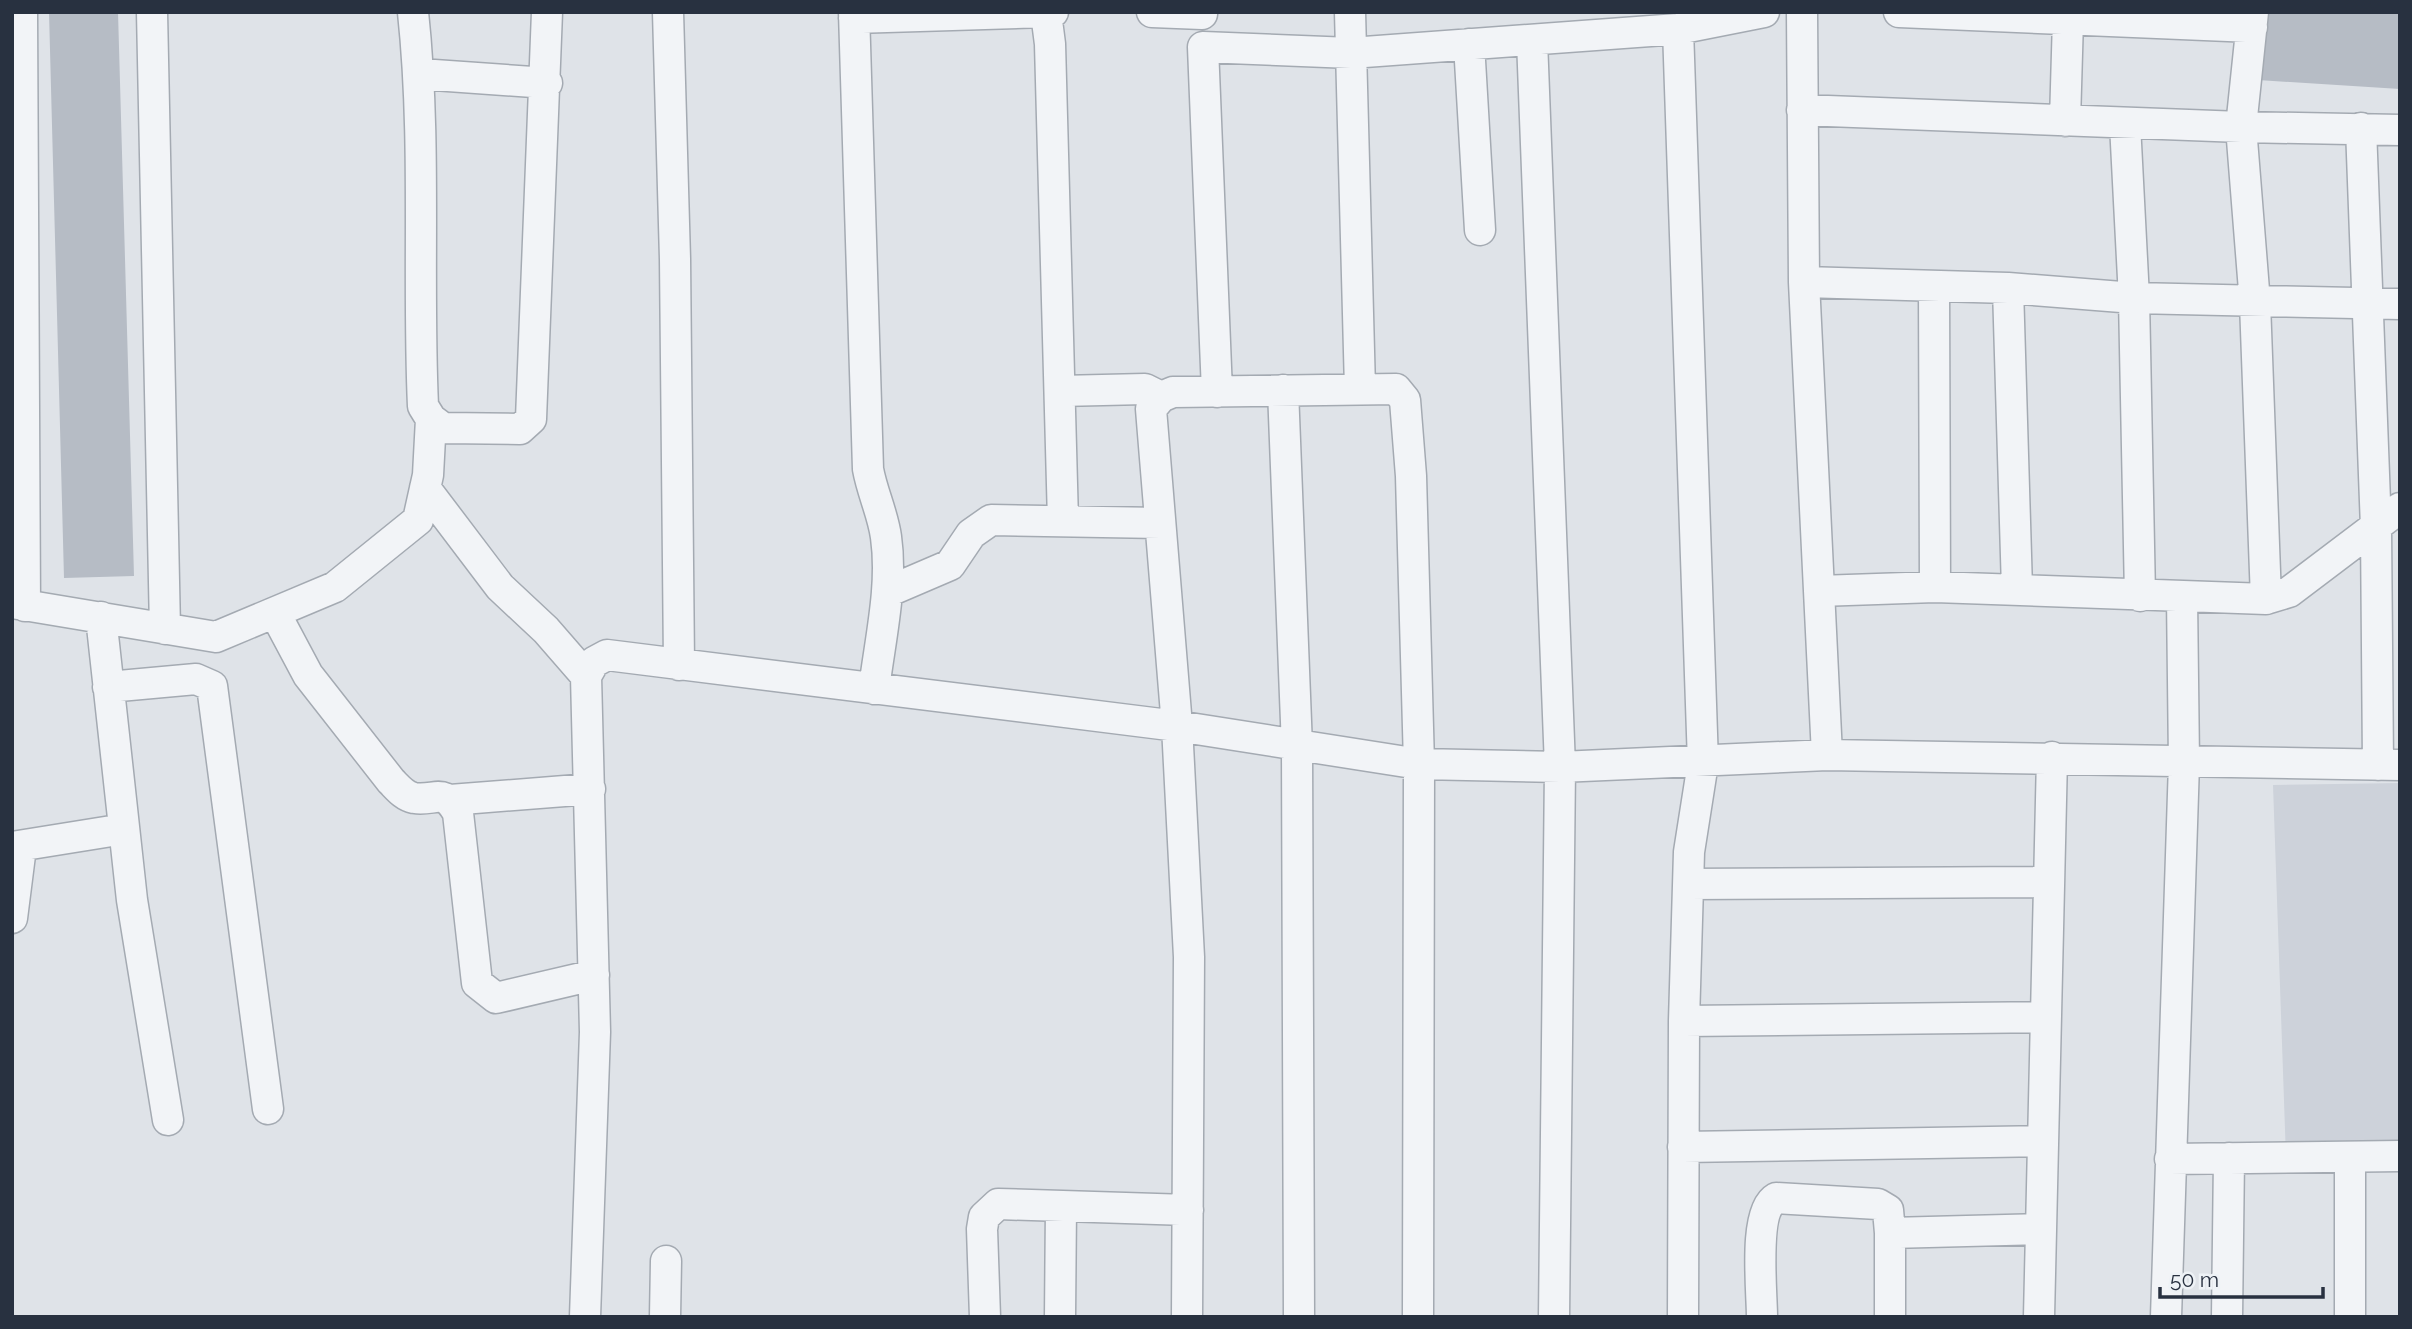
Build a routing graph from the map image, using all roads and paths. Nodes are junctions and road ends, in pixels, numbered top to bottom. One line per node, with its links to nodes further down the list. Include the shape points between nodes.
1 (22, 12): 57 (street)
2 (152, 12): 60 (street)
3 (413, 12): 23 (street)
4 (547, 12): 24 (street)
5 (668, 12): 61 (street)
6 (1053, 12): 12 (street)
7 (1152, 12): 13 (street)
8 (1350, 12): 22 (street)
9 (1764, 12): 18 (street)
10 (1802, 12): 25 (street)
11 (1899, 12): 15 (street)
12 (1046, 13): 14 (street); 41 (street)
13 (1202, 13): 21 (street)
14 (854, 15): 53 (street, via 868,469 886,536)
15 (2068, 19): 16 (street); 26 (street)
16 (2253, 20): 28 (street)
17 (1630, 23): 18 (street); 19 (street)
18 (1678, 29): 69 (street)
19 (1532, 40): 20 (street); 73 (street)
20 (1469, 44): 22 (street); 31 (street)
21 (1203, 47): 22 (street); 42 (street)
22 (1351, 53): 39 (street)
23 (420, 74): 24 (street); 44 (street, via 418,307 423,407)
24 (547, 83): 44 (street, via 531,419 520,429 443,428)
25 (1802, 110): 26 (street); 32 (street)
26 (2066, 121): 27 (street)
27 (2125, 124): 28 (street); 35 (street)
28 (2241, 128): 29 (street); 36 (street)
29 (2361, 128): 30 (street); 37 (street)
30 (2400, 130)
31 (1480, 230)
32 (1804, 282): 33 (street); 52 (street)
33 (1934, 286): 34 (street); 50 (street)
34 (2008, 288): 35 (street); 51 (street)
35 (2134, 298): 36 (street); 54 (street)
36 (2255, 303): 37 (street); 56 (street)
37 (2369, 303): 38 (street); 49 (street)
38 (2400, 304)
39 (1360, 389): 40 (street); 71 (street, via 1396,389 1405,400)
40 (1283, 390): 42 (street); 66 (street)
41 (1060, 391): 43 (street, via 1145,389); 47 (street)
42 (1217, 391): 43 (street, via 1173,392)
43 (1160, 397): 48 (street, via 1151,409)
44 (431, 419): 45 (street)
45 (425, 488): 58 (street, via 418,520 335,587); 62 (street, via 500,587)
46 (2400, 508): 49 (street)
47 (1063, 521): 48 (street); 53 (street, via 991,520 971,534 950,565)
48 (1160, 523): 65 (street)
49 (2376, 528): 56 (street, via 2289,592); 72 (street)
50 (1934, 587): 51 (street); 52 (street)
51 (2017, 589): 54 (street)
52 (1819, 591): 67 (street)
53 (887, 592): 64 (street)
54 (2140, 596): 55 (street)
55 (2182, 597): 56 (street); 70 (street)
56 (2266, 599)
57 (18, 605): 59 (street)
58 (275, 613): 60 (street, via 216,637); 75 (street, via 308,675 391,781 414,798)
59 (101, 617): 60 (street); 63 (street)
60 (165, 629)
61 (679, 665): 62 (street, via 607,655 594,662); 64 (street)
62 (586, 676): 74 (street)
63 (108, 688): 76 (street); 84 (street, via 196,679 212,686)
64 (874, 689): 65 (street)
65 (1177, 726): 66 (street); 93 (street, via 1189,957)
66 (1297, 747): 71 (street); 102 (street)
67 (1827, 755): 68 (street); 69 (street)
68 (2052, 757): 70 (street); 78 (street)
69 (1703, 763): 73 (street); 79 (street, via 1689,852)
70 (2184, 763): 72 (street); 91 (street)
71 (1419, 764): 73 (street); 103 (street)
72 (2389, 765)
73 (1560, 766): 104 (street)
74 (590, 789): 75 (street); 81 (street)
75 (450, 800): 81 (street, via 458,813 477,983 496,998)
76 (124, 830): 77 (street); 85 (street)
77 (17, 847): 80 (street)
78 (2049, 882): 79 (street); 82 (street)
79 (1689, 884): 83 (street)
80 (12, 918)
81 (594, 975): 97 (street)
82 (2046, 1017): 83 (street); 86 (street)
83 (1684, 1021): 87 (street)
84 (268, 1109)
85 (168, 1120)
86 (2043, 1141): 87 (street); 94 (street)
87 (1683, 1147): 105 (street)
88 (2400, 1156): 89 (street)
89 (2350, 1157): 90 (street); 111 (street)
90 (2229, 1158): 91 (street); 110 (street)
91 (2170, 1159): 109 (street)
92 (1060, 1206): 93 (street); 99 (street, via 998,1204 989,1209 982,1230); 100 (street)
93 (1188, 1210): 101 (street)
94 (2042, 1229): 95 (street); 108 (street)
95 (1890, 1233): 106 (street, via 1888,1210 1878,1203 1776,1198 1762,1221); 107 (street)
96 (666, 1261): 98 (street)
97 (585, 1317)
98 (665, 1317)
99 (985, 1317)
100 (1060, 1317)
101 (1187, 1317)
102 (1299, 1317)
103 (1418, 1317)
104 (1554, 1317)
105 (1683, 1317)
106 (1762, 1317)
107 (1891, 1317)
108 (2039, 1317)
109 (2166, 1317)
110 (2227, 1317)
111 (2350, 1317)

